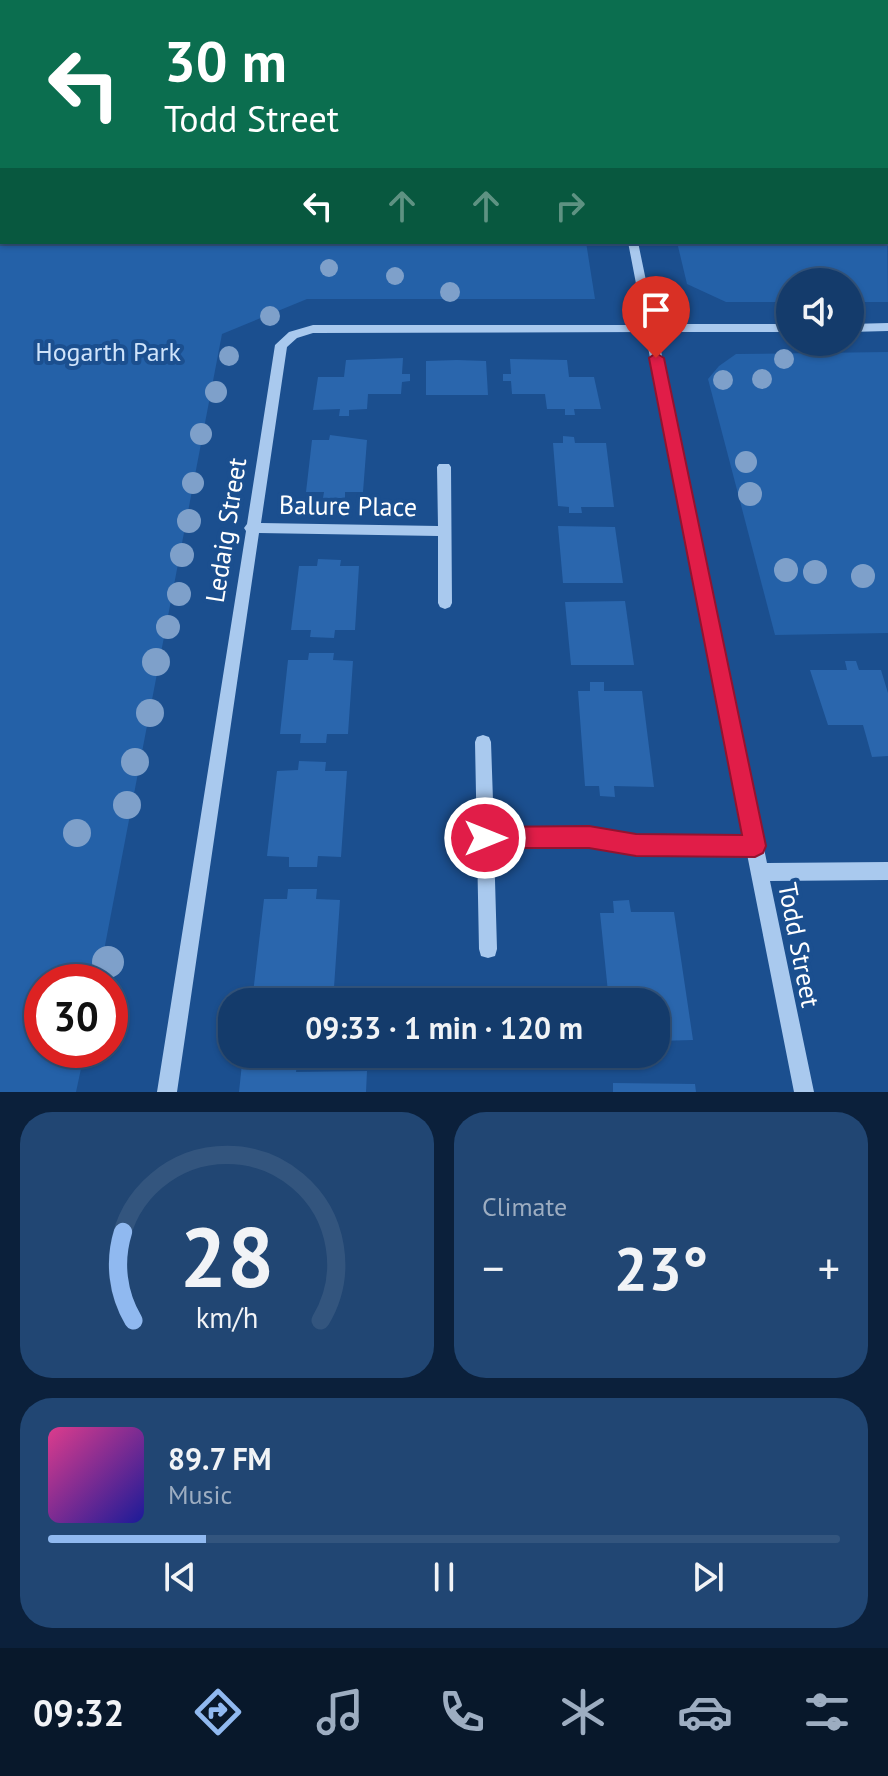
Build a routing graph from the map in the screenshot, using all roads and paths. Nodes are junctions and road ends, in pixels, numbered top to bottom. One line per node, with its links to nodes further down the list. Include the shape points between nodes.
1 (633, 244): 3 (street, Todd Street)
2 (888, 327): 5 (street)
3 (650, 328): 4 (street, Ledaig Street); 7 (street, Ledaig Street, via 324,328 293,335 277,355); 12 (street, Todd Street)
4 (776, 328)
5 (864, 328)
6 (444, 467): 8 (street, Balure Place)
7 (251, 528): 8 (street, Balure Place); 16 (street, Ledaig Street)
8 (444, 531): 9 (street, Balure Place)
9 (445, 603)
10 (483, 742): 11 (street)
11 (485, 838): 12 (street, via 589,837 636,845); 15 (street)
12 (755, 846): 14 (street, Todd Street)
13 (888, 871): 14 (street)
14 (760, 872): 17 (street, Todd Street)
15 (488, 949)
16 (167, 1092)
17 (804, 1092)

